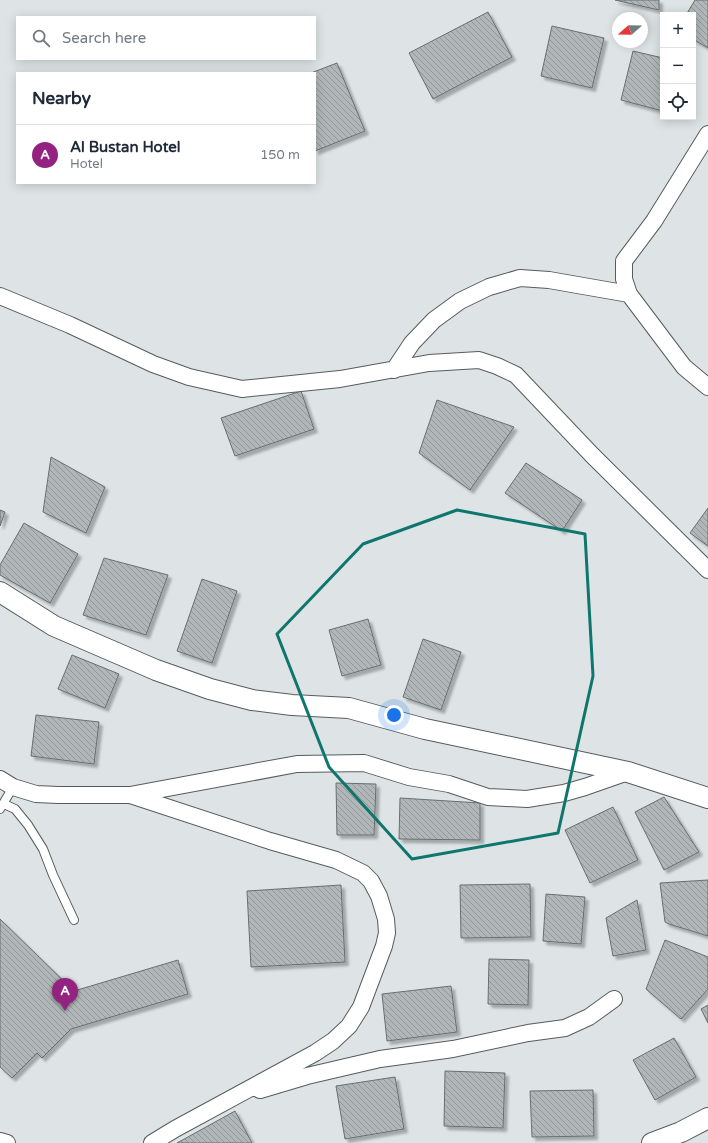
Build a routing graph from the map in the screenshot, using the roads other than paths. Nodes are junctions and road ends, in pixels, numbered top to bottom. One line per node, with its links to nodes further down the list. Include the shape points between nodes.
1 (708, 134): 2 (street, via 654,222 624,261 624,279)
2 (629, 294): 4 (street, via 549,280 520,278 489,287 460,301 434,320 412,343); 5 (street, via 684,367)
3 (0, 296): 4 (street, via 153,364 189,377 242,389 340,379)
4 (394, 370): 6 (street, via 429,363 479,360 516,375)
5 (708, 387)
6 (708, 570)
7 (0, 592): 8 (street, via 62,629 156,670 210,689 252,700 349,708 425,729)
8 (628, 772): 10 (street, via 578,789 527,799 488,797 449,784 409,777 364,763 297,764); 11 (street)
9 (7, 783): 10 (street, via 36,794); 12 (lane)
10 (130, 794): 15 (street, via 270,841 336,860 364,873 372,882 384,910 384,946 361,1007 349,1026 334,1042)
11 (708, 798)
12 (2, 807): 13 (lane, via 15,810 43,848)
13 (74, 920)
14 (614, 999): 15 (street, via 589,1017 565,1028 453,1049 380,1059 307,1076)
15 (230, 1099): 19 (street)
16 (708, 1118): 20 (street)
17 (0, 1141): 18 (street)
18 (7, 1143)
19 (152, 1143)
20 (652, 1143)

